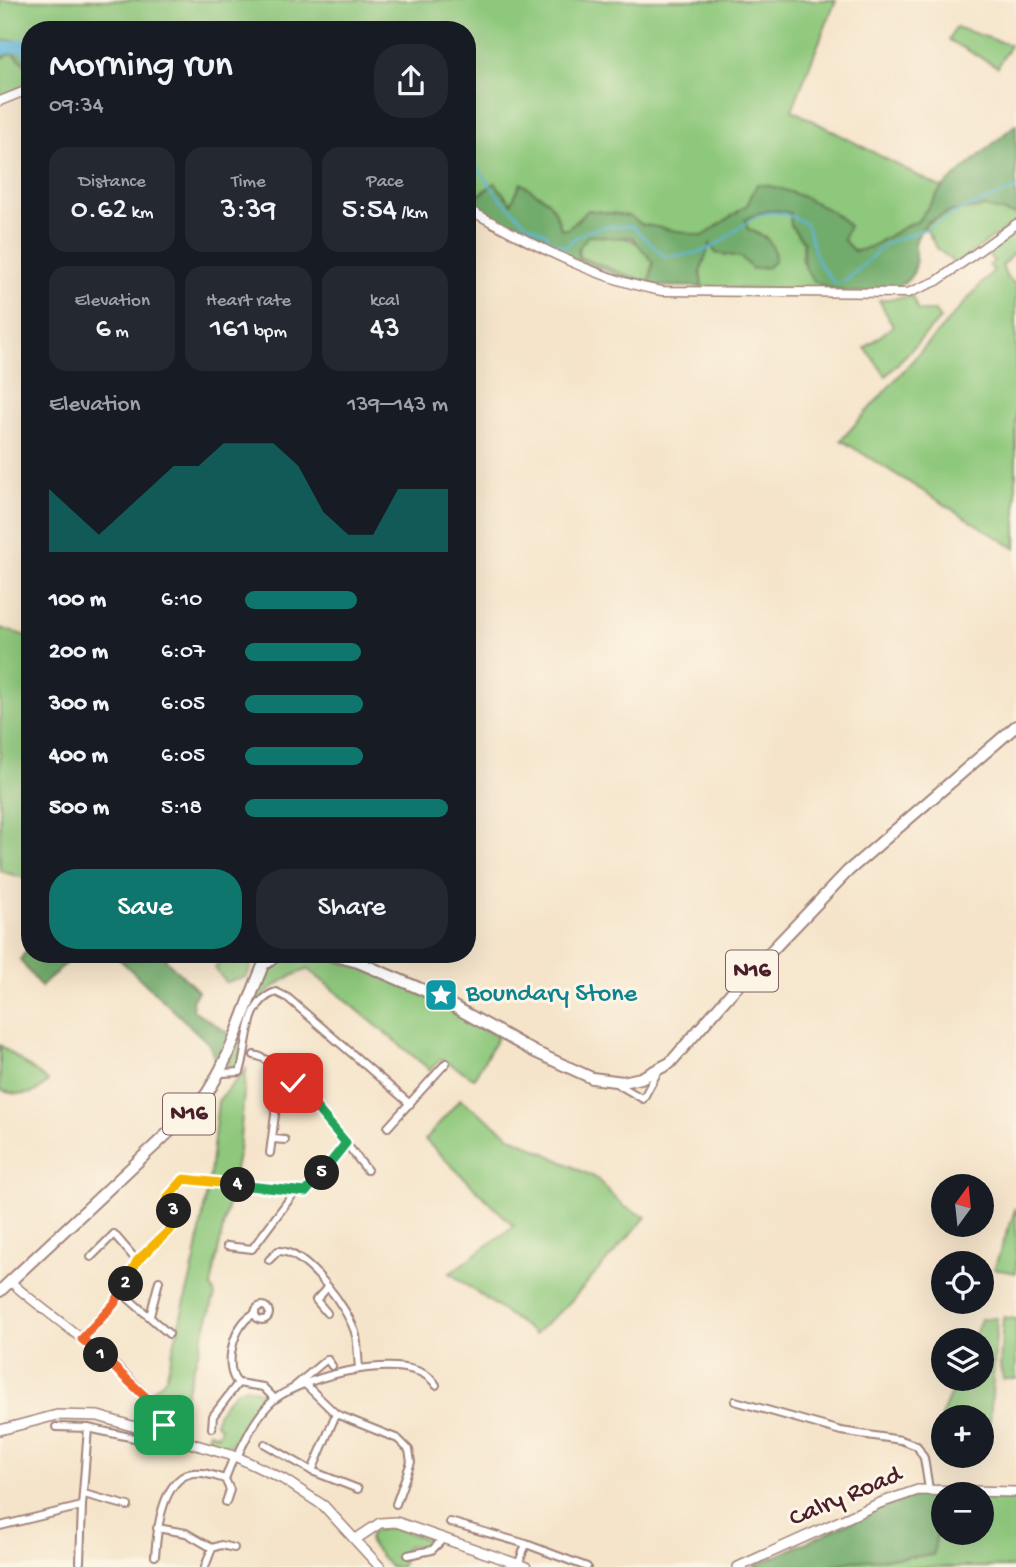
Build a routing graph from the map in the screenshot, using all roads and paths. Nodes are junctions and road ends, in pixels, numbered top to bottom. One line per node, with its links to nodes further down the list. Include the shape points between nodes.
1 (21, 93): 2 (street)
2 (0, 101)
3 (476, 213): 4 (street, via 572,261 641,287 662,290 908,293 937,281)
4 (1016, 224)
5 (1016, 726): 11 (highway, N16, via 848,872)
6 (259, 963): 10 (highway, N16)
7 (360, 963): 13 (highway, via 428,992 560,1064)
8 (254, 1055): 12 (street)
9 (446, 1063): 14 (street)
10 (222, 1073): 14 (street, via 240,1072 255,1011 276,992); 26 (highway, N16, via 201,1102)
11 (657, 1073): 13 (highway); 13 (street, via 643,1098)
12 (284, 1075): 16 (street); 18 (street)
13 (614, 1082)
14 (410, 1104): 15 (street)
15 (388, 1128)
16 (273, 1139): 17 (street); 19 (street)
17 (285, 1140)
18 (346, 1143): 20 (street); 21 (street, via 311,1190)
19 (270, 1153)
20 (367, 1170)
21 (294, 1194): 22 (street, via 252,1249); 25 (street, via 184,1179 167,1203 179,1221)
22 (227, 1246)
23 (91, 1256): 25 (street, via 114,1234)
24 (269, 1260): 28 (street, via 278,1251 291,1252)
25 (137, 1261): 30 (street)
26 (10, 1281): 29 (highway, N16); 35 (street)
27 (159, 1281): 33 (street)
28 (328, 1287): 31 (street, via 316,1300); 37 (street, via 347,1312 356,1335)
29 (0, 1291)
30 (122, 1293): 33 (street); 35 (street)
31 (327, 1313)
32 (254, 1314): 38 (street, via 241,1326 229,1364)
33 (150, 1316): 34 (street)
34 (169, 1334)
35 (82, 1339): 44 (street)
36 (332, 1366): 41 (street, via 327,1359)
37 (359, 1369): 39 (street); 40 (street, via 409,1371)
38 (238, 1383): 42 (street, via 263,1387); 48 (street, via 214,1416)
39 (305, 1384): 41 (street); 45 (street)
40 (436, 1385)
41 (293, 1388): 42 (street)
42 (275, 1399): 54 (street, via 255,1421)
43 (735, 1401): 58 (street, via 841,1431 917,1446 925,1458)
44 (153, 1404): 47 (street, via 153,1420); 51 (street, via 163,1421)
45 (336, 1414): 55 (street); 62 (street, via 398,1439 409,1450 411,1462)
46 (56, 1427): 49 (street)
47 (141, 1427): 50 (main road, via 77,1414 37,1418); 51 (main road)
48 (212, 1427)
49 (88, 1428): 52 (street); 60 (street)
50 (0, 1430)
51 (162, 1433): 54 (main road)
52 (153, 1442)
53 (265, 1444): 55 (street)
54 (235, 1457): 56 (street); 68 (main road, via 301,1490)
55 (312, 1471): 57 (street)
56 (225, 1479): 61 (street, via 230,1490); 67 (street, via 187,1474 175,1485)
57 (358, 1489)
58 (929, 1489): 59 (main road, Calry Road); 80 (main road, Calry Road, via 880,1503)
59 (1016, 1492)
60 (84, 1494): 63 (street); 64 (street)
61 (226, 1502)
62 (396, 1504)
63 (82, 1506): 66 (street); 75 (street)
64 (128, 1506)
65 (450, 1522): 70 (street)
66 (0, 1526)
67 (158, 1528): 71 (street, via 186,1533); 74 (street)
68 (356, 1539): 69 (main road, via 380,1523 396,1522); 78 (main road)
69 (443, 1539): 73 (street, via 432,1550); 76 (main road)
70 (526, 1544): 76 (street); 79 (street)
71 (212, 1548): 72 (street); 77 (street)
72 (234, 1548)
73 (408, 1555)
74 (155, 1556)
75 (80, 1562)
76 (524, 1566)
77 (205, 1567)
78 (380, 1567)
79 (587, 1567)
80 (738, 1567)

